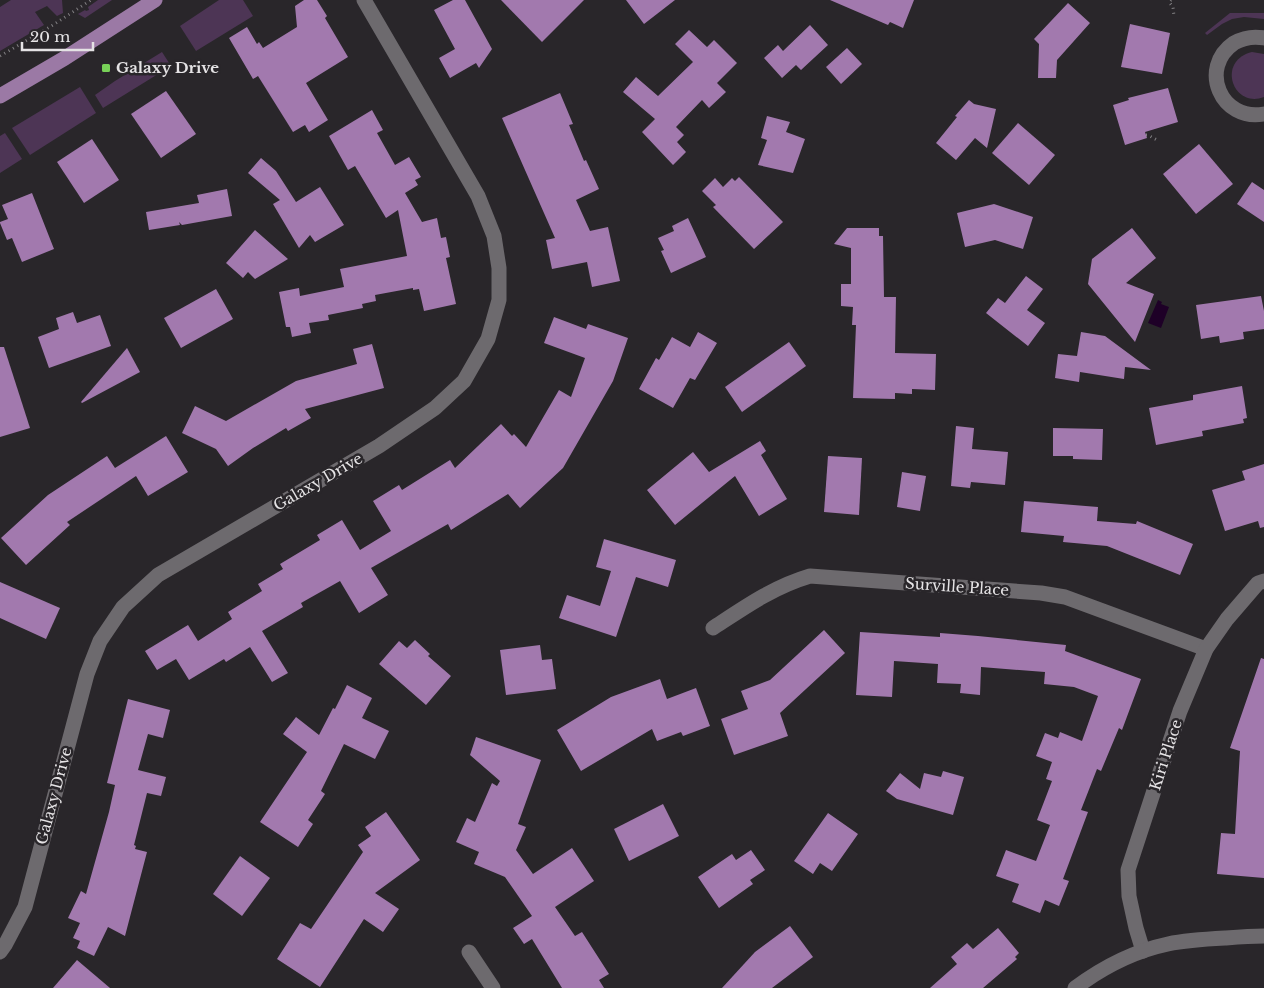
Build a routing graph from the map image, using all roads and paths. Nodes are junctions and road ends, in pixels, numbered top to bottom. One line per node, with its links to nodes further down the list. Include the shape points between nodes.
1 (91, 0): 7 (path)
2 (155, 0): 8 (main road)
3 (364, 0): 17 (street, Galaxy Drive, via 478,196 494,236 499,300 488,339 464,381 435,408 379,446 158,575 123,607 100,641 87,674 25,907)
4 (1171, 0): 5 (path)
5 (1174, 16)
6 (1264, 38): 9 (street, via 1244,39 1230,46 1219,60 1216,77 1223,98 1232,107 1250,114)
7 (0, 56)
8 (0, 96)
9 (1264, 114)
10 (1146, 135): 11 (path)
11 (1157, 140)
12 (1264, 581): 14 (street, Kiri Place, via 1258,583 1233,612)
13 (713, 628): 14 (street, Surville Place, via 767,593 810,576 1064,597)
14 (1206, 649): 16 (street, Kiri Place, via 1180,711 1128,870 1129,896)
15 (1264, 936): 16 (street, via 1192,940)
16 (1143, 951): 20 (street, via 1099,972)
17 (0, 952)
18 (469, 952): 19 (street)
19 (494, 988)
20 (1076, 988)

